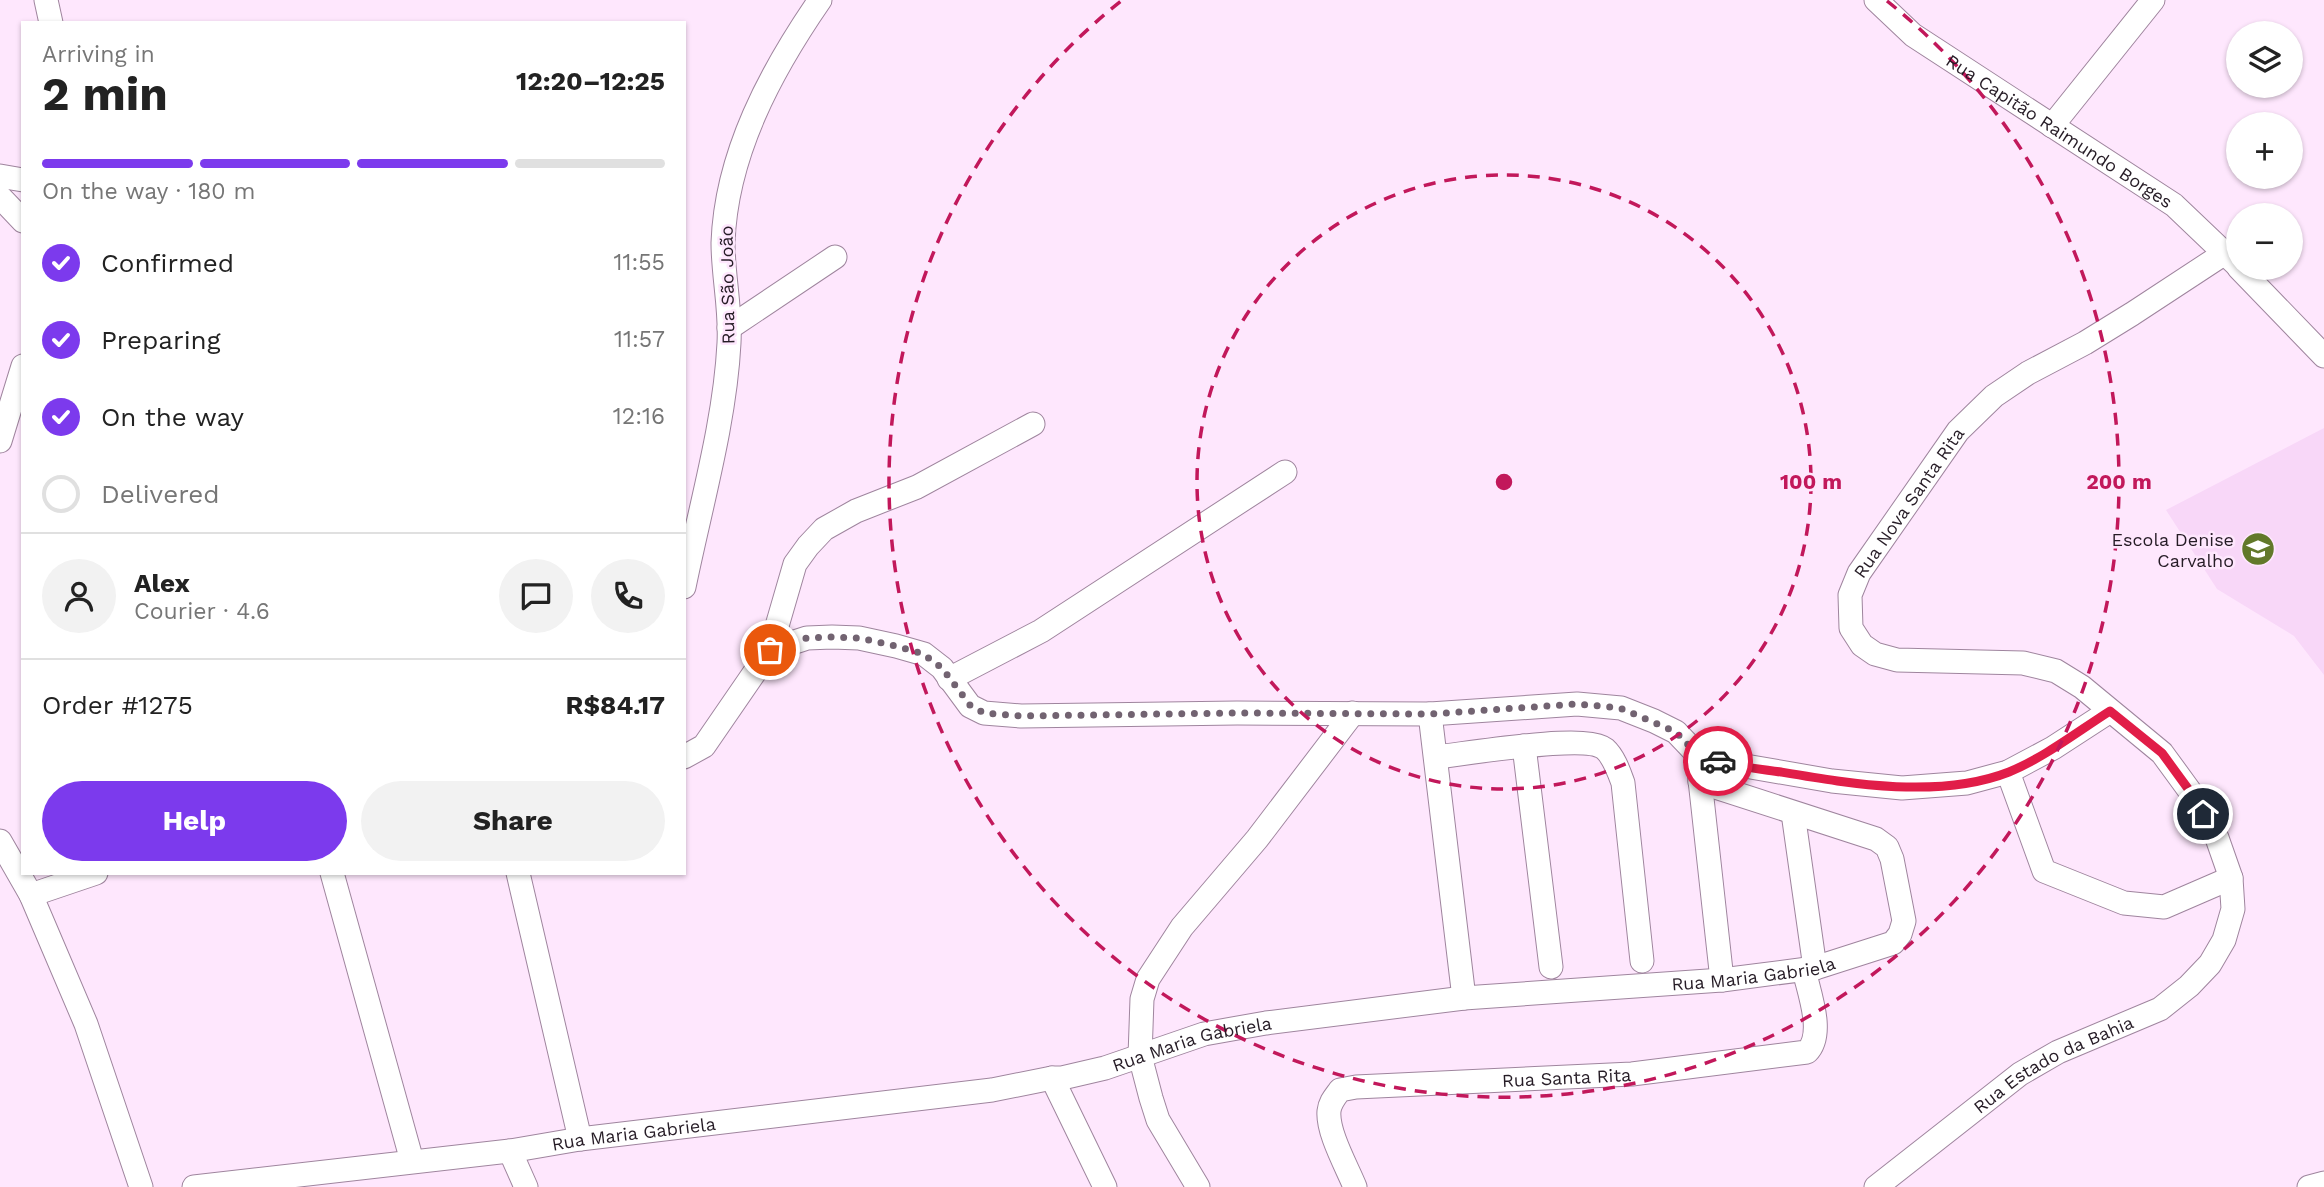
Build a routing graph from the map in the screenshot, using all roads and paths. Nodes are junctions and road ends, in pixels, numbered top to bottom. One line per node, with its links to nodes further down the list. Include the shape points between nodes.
1 (46, 0): 5 (street)
2 (820, 0): 15 (street, Rua São João, via 771,79 743,141 723,241)
3 (1876, 0): 6 (street, Rua Capitão Raimundo Borges, via 1913,35)
4 (2153, 1): 6 (street)
5 (51, 21)
6 (2052, 126): 11 (street, Rua Capitão Raimundo Borges, via 2174,205)
7 (0, 176): 8 (street)
8 (21, 180)
9 (0, 197): 10 (street)
10 (21, 219)
11 (2226, 254)
12 (835, 257): 15 (street)
13 (2226, 266): 24 (street, Rua Nova Santa Rita, via 2132,314 1994,396 1958,431 1859,573 1850,595 1851,628 1875,654 1897,660 2023,663 2056,671)
14 (2251, 280): 16 (street, Rua Capitão Raimundo Borges)
15 (729, 328): 21 (street, Rua São João, via 721,410)
16 (2324, 356)
17 (21, 373): 19 (street)
18 (1033, 424): 22 (street, via 917,487 824,529 795,564)
19 (0, 441)
20 (1286, 472): 23 (street, via 1041,631)
21 (686, 576)
22 (770, 650): 23 (street, via 807,638 859,638 923,654); 29 (street, via 704,746)
23 (950, 679): 25 (street, via 970,705 984,713)
24 (2110, 711): 31 (street); 38 (street, Rua Nova Santa Rita, via 2162,753 2189,790 2217,838)
25 (1353, 713): 26 (street); 46 (street, via 1257,839 1182,927 1149,979 1142,999)
26 (1430, 714): 28 (street, via 1577,704 1620,708 1676,732); 30 (street)
27 (1524, 747): 30 (street); 41 (street, via 1587,742 1604,748 1616,764 1623,783); 42 (street)
28 (1697, 754): 31 (street, via 1818,779 1902,788 1967,783); 32 (street)
29 (686, 756)
30 (1436, 757): 45 (street)
31 (2008, 772): 38 (street, via 2045,872 2124,903 2164,907)
32 (1700, 782): 33 (street, Rua Maria Gabriela); 44 (street)
33 (1793, 813): 43 (street); 43 (street, Rua Maria Gabriela, via 1876,839 1887,847 1904,921 1893,943)
34 (0, 841): 39 (street)
35 (90, 875): 39 (street)
36 (333, 875): 50 (street)
37 (518, 875): 48 (street)
38 (2231, 878): 40 (street, Rua Nova Santa Rita, via 2233,909)
39 (32, 895): 52 (street, via 86,1024)
40 (2224, 940): 58 (street, Rua Estado da Bahia, via 2210,964 2160,1009 2058,1052 2020,1074)
41 (1642, 961)
42 (1551, 967)
43 (1809, 969): 44 (street, Rua Maria Gabriela); 57 (street, Rua Santa Rita, via 1817,1030 1807,1052 1646,1073 1340,1090 1329,1111 1331,1127)
44 (1722, 980): 45 (street, Rua Maria Gabriela)
45 (1464, 998): 46 (street, Rua Maria Gabriela, via 1204,1034)
46 (1140, 1056): 47 (street, Rua Maria Gabriela); 56 (street, via 1158,1120)
47 (1052, 1078): 48 (street, Rua Maria Gabriela, via 992,1090); 55 (street)
48 (579, 1139): 49 (street, Rua Maria Gabriela)
49 (510, 1151): 50 (street, Rua Maria Gabriela); 54 (street)
50 (412, 1161): 53 (street, Rua Maria Gabriela)
51 (2324, 1183): 59 (street)
52 (141, 1187)
53 (194, 1187)
54 (526, 1187)
55 (1105, 1187)
56 (1198, 1187)
57 (1355, 1187)
58 (1876, 1187)
59 (2309, 1187)

